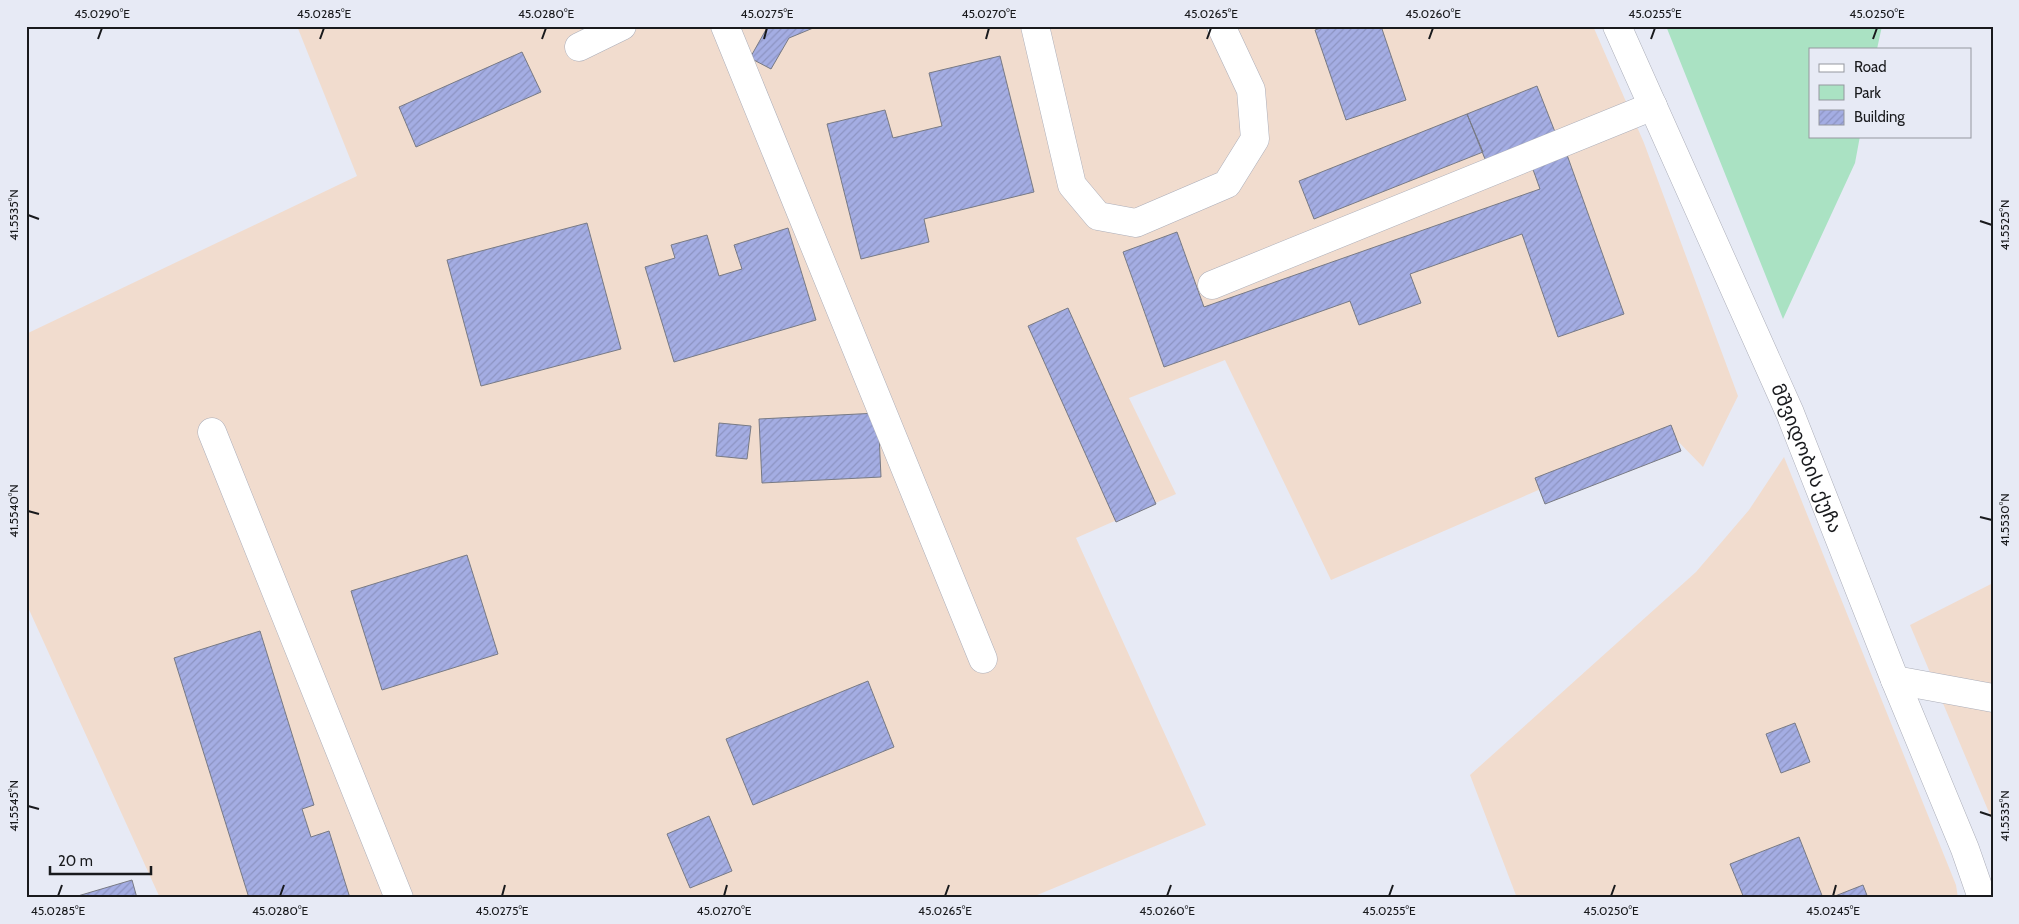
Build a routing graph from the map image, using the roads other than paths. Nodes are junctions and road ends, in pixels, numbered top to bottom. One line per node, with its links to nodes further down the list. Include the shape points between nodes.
1 (622, 26): 6 (main road)
2 (725, 26): 10 (main road)
3 (1035, 26): 4 (main road, via 1072,185 1098,216 1136,223 1227,184 1255,139 1251,90)
4 (1222, 26)
5 (1617, 26): 7 (main road, მშვიდობის ქუჩა)
6 (579, 46)
7 (1653, 106): 8 (main road); 11 (main road, მშვიდობის ქუჩა, via 1790,413)
8 (1212, 285)
9 (212, 432): 13 (main road)
10 (983, 659)
11 (1894, 680): 12 (main road); 14 (main road, მშვიდობის ქუჩა, via 1965,849)
12 (1993, 698)
13 (399, 898)
14 (1982, 898)

